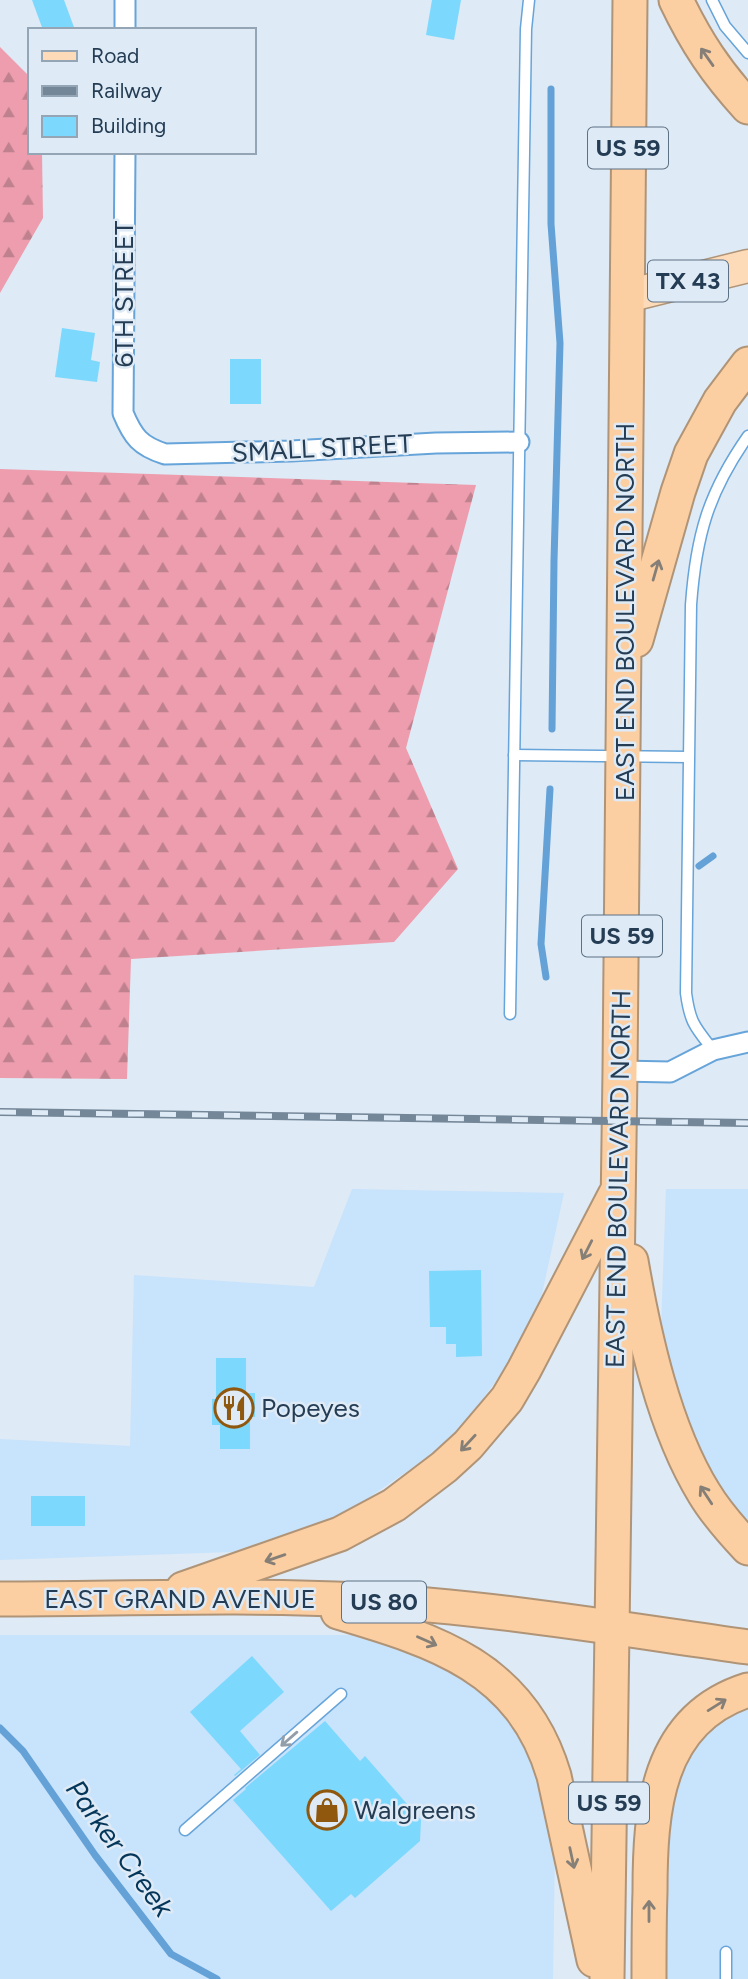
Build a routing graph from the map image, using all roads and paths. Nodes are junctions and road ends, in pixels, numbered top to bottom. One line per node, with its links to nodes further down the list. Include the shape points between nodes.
1 (125, 0): 6 (street)
2 (529, 0): 15 (lane)
3 (630, 0): 11 (highway, EAST END BOULEVARD NORTH / US 59)
4 (676, 0): 8 (highway, one-way to 4, via 702,51)
5 (712, 0): 7 (lane, via 725,26)
6 (125, 28)
7 (748, 53)
8 (748, 107)
9 (125, 154): 13 (street, 6TH STREET, via 123,413)
10 (748, 266): 11 (main road, TX 43)
11 (627, 296): 16 (highway, EAST END BOULEVARD NORTH / US 59)
12 (748, 364): 16 (highway, one-way to 12, via 691,454 720,401)
13 (131, 434): 15 (street, SMALL STREET, via 149,449 165,454)
14 (748, 436): 19 (lane, via 718,487 698,545 691,605)
15 (519, 442): 17 (lane)
16 (624, 683): 18 (highway, EAST END BOULEVARD NORTH / US 59)
17 (514, 755): 18 (lane); 20 (lane)
18 (624, 756): 19 (lane); 23 (highway, EAST END BOULEVARD NORTH / US 59)
19 (688, 757): 22 (lane, via 686,993 689,1016)
20 (510, 1014)
21 (748, 1042): 22 (street)
22 (713, 1050): 23 (street, via 670,1072)
23 (621, 1071): 24 (highway, EAST END BOULEVARD NORTH / US 59)
24 (618, 1190): 25 (highway, one-way to 24, via 704,1494 677,1437 652,1358); 26 (highway, one-way to 26, via 507,1399 444,1467 394,1504 340,1534); 29 (highway, EAST END BOULEVARD NORTH / US 59)
25 (748, 1548)
26 (156, 1598): 27 (highway, EAST GRAND AVENUE / US 80); 28 (highway, EAST GRAND AVENUE / US 80)
27 (292, 1598): 29 (highway, EAST GRAND AVENUE / US 80, via 424,1604); 35 (highway, one-way to 35, via 448,1650 492,1679 525,1715 539,1736 554,1776)
28 (0, 1600)
29 (611, 1628): 30 (highway, US 80); 36 (highway, EAST END BOULEVARD NORTH / US 59)
30 (748, 1647)
31 (748, 1690): 37 (highway, one-way to 31, via 649,1852 661,1782 676,1747 694,1723 716,1705)
32 (341, 1694): 33 (lane, one-way to 33)
33 (185, 1830)
34 (726, 1952): 38 (lane)
35 (598, 1979)
36 (607, 1979)
37 (649, 1979)
38 (726, 1979)

